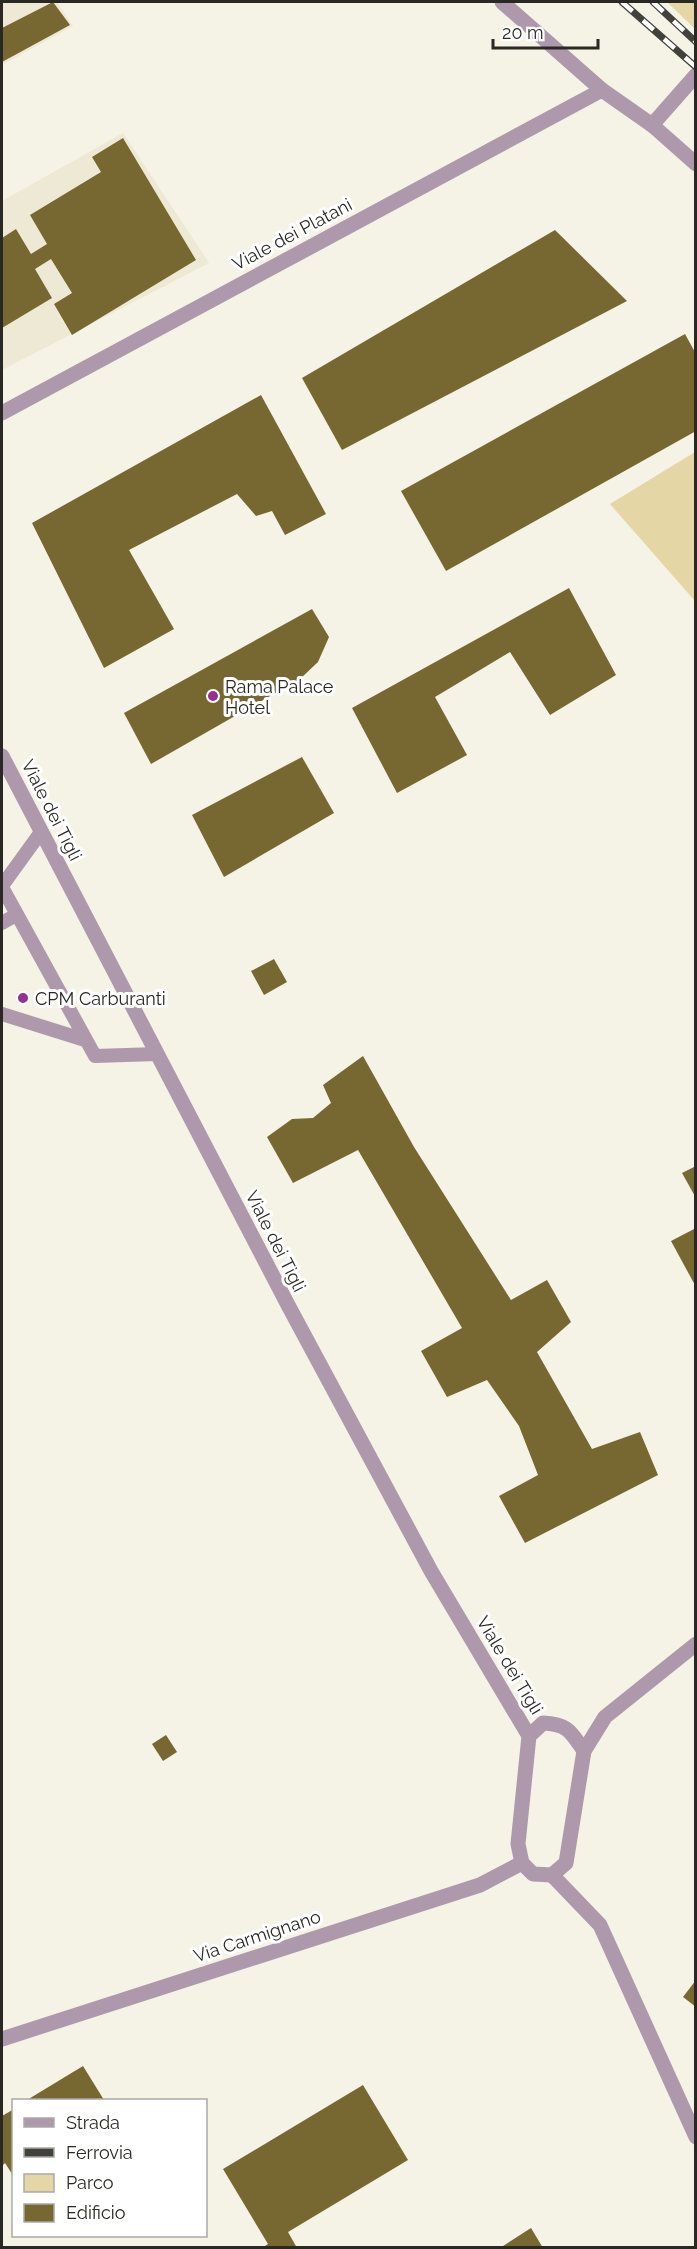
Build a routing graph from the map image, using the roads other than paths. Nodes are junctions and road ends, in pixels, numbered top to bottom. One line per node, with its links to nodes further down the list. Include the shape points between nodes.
1 (502, 2): 3 (street)
2 (696, 75): 4 (street)
3 (602, 90): 4 (street); 6 (street, Viale dei Platani)
4 (652, 125): 5 (street)
5 (696, 164)
6 (2, 413)
7 (2, 756): 8 (street, Viale dei Tigli)
8 (41, 832): 9 (lane); 14 (street, Viale dei Tigli)
9 (2, 887): 10 (lane)
10 (16, 915): 11 (lane); 13 (lane)
11 (2, 923)
12 (2, 1014): 13 (lane)
13 (85, 1040): 14 (lane, via 95,1056)
14 (157, 1054): 16 (street, Viale dei Tigli, via 431,1571)
15 (696, 1644): 17 (street, via 605,1718)
16 (529, 1736): 17 (street, via 543,1723 558,1724 569,1730); 18 (street, via 518,1844)
17 (584, 1751): 19 (street, via 566,1863)
18 (522, 1863): 19 (street, via 533,1874); 20 (street, Via Carmignano, via 480,1885)
19 (552, 1875): 21 (street, via 600,1925)
20 (2, 2039)
21 (696, 2137)

